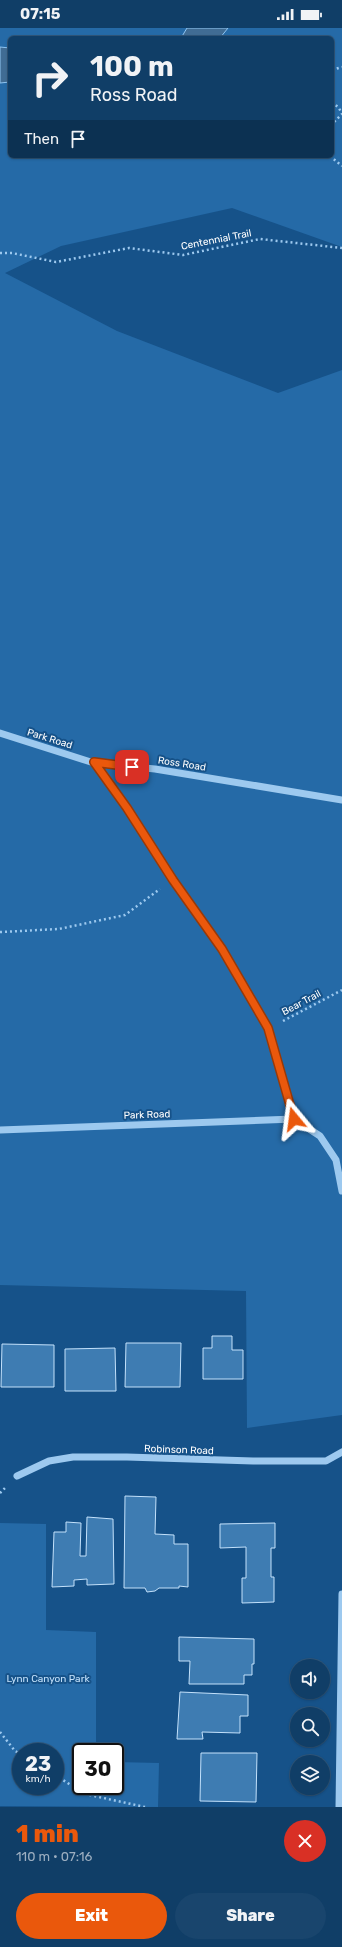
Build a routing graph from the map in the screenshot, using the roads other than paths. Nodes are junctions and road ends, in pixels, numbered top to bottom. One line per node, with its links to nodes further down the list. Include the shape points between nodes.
1 (0, 733): 2 (street, Park Road)
2 (94, 762): 3 (street, Ross Road, via 155,769); 4 (street, via 222,949 268,1028)
3 (342, 800)
4 (294, 1119): 5 (street, Park Road); 6 (street, via 320,1136 336,1160)
5 (0, 1130)
6 (342, 1191)
7 (342, 1452): 8 (street, Robinson Road, via 326,1460 73,1457 49,1461)
8 (17, 1476)
9 (342, 1594): 10 (street)
10 (339, 1807)

